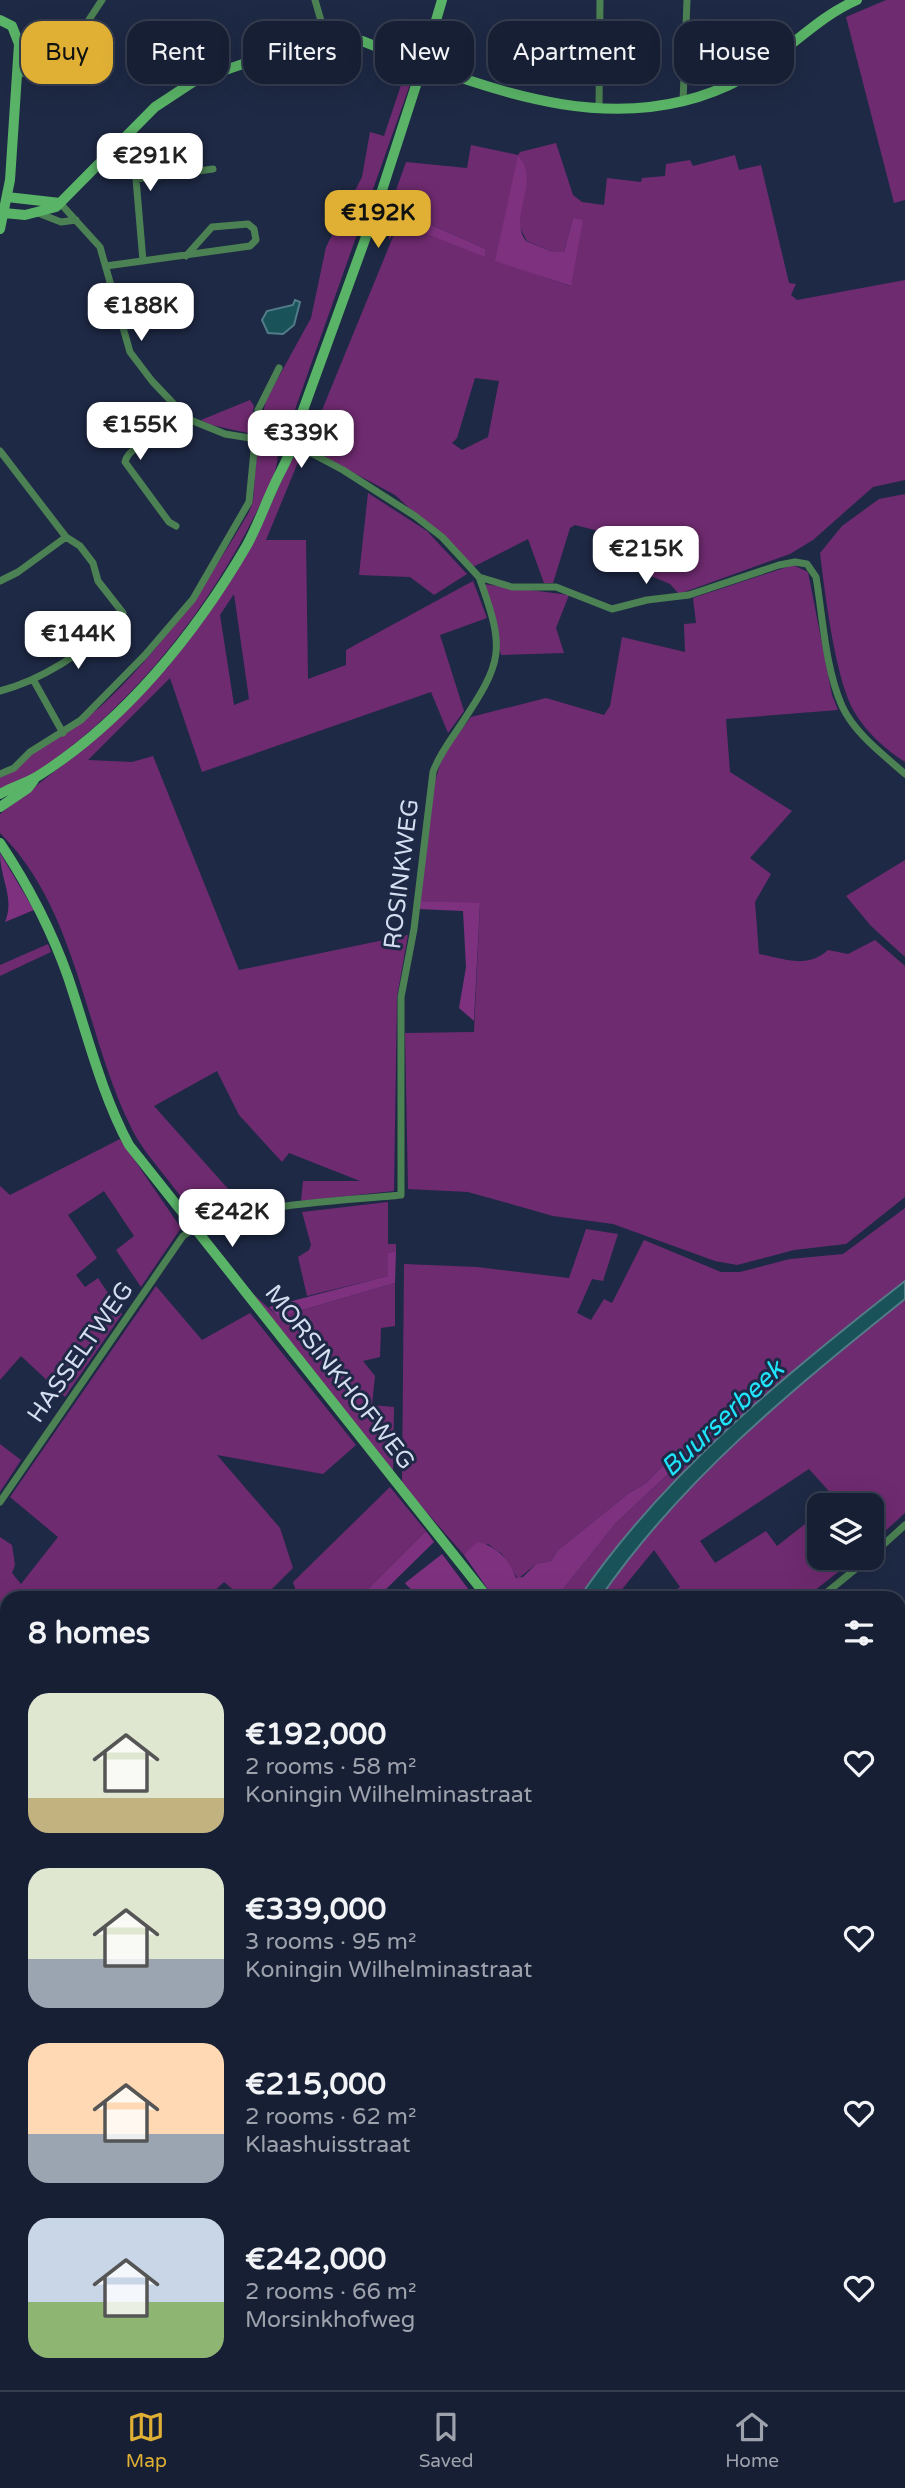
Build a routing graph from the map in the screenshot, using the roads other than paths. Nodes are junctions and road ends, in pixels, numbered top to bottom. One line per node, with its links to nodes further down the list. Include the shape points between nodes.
1 (102, 0): 11 (street, via 57,60 33,74)
2 (315, 0): 8 (street)
3 (442, 0): 29 (main road, bridge, via 375,212)
4 (600, 0): 13 (street)
5 (687, 0): 12 (street)
6 (857, 0): 12 (main road, via 761,68 725,88)
7 (0, 20): 11 (main road, via 17,32)
8 (321, 21)
9 (361, 41): 13 (main road, via 526,99)
10 (243, 63): 17 (main road, via 196,80 155,107)
11 (17, 74): 15 (main road)
12 (683, 102): 13 (main road, via 657,108)
13 (598, 109)
14 (213, 169): 24 (street, via 136,179)
15 (7, 197): 16 (main road); 18 (main road)
16 (27, 199): 17 (main road); 20 (street)
17 (60, 203): 19 (main road); 21 (street)
18 (2, 213): 20 (main road); 22 (main road)
19 (38, 213): 20 (main road); 21 (street, via 61,222)
20 (25, 215)
21 (76, 220): 25 (street, via 96,241)
22 (0, 229)
23 (186, 256): 23 (street, via 250,246 256,240 254,229 248,223 212,227); 24 (street)
24 (143, 261): 25 (street)
25 (106, 266): 27 (street, via 130,352)
26 (279, 368): 28 (street, via 262,397)
27 (188, 419): 28 (street, via 208,429); 31 (street, via 132,448 125,462)
28 (254, 438): 29 (street); 37 (street, via 253,494 193,598 145,655)
29 (289, 446): 33 (street, via 343,470 415,516); 40 (main road, via 247,544 209,606 164,663 74,750)
30 (0, 451): 32 (street)
31 (176, 526)
32 (66, 537): 34 (street); 35 (street, via 93,563 98,581 123,614 119,622 60,667)
33 (479, 577): 39 (street, via 512,587 556,587 612,609 689,595 788,563 807,564 816,577 843,708 876,750); 44 (street, ROSINKWEG, via 494,624 497,660 433,772 401,997 401,1195 235,1214)
34 (0, 581)
35 (34, 681): 36 (street); 37 (street)
36 (0, 691)
37 (63, 733): 38 (street)
38 (0, 774)
39 (905, 774)
40 (36, 778): 41 (main road); 42 (main road)
41 (0, 794)
42 (0, 807)
43 (0, 843): 44 (main road, MORSINKHOFWEG, via 21,872 44,919 120,1128)
44 (194, 1228): 45 (street, HASSELTWEG, via 183,1236); 49 (main road, MORSINKHOFWEG)
45 (0, 1502)
46 (905, 1525): 47 (street)
47 (884, 1544)
48 (853, 1570): 50 (street)
49 (482, 1591)
50 (828, 1591)

